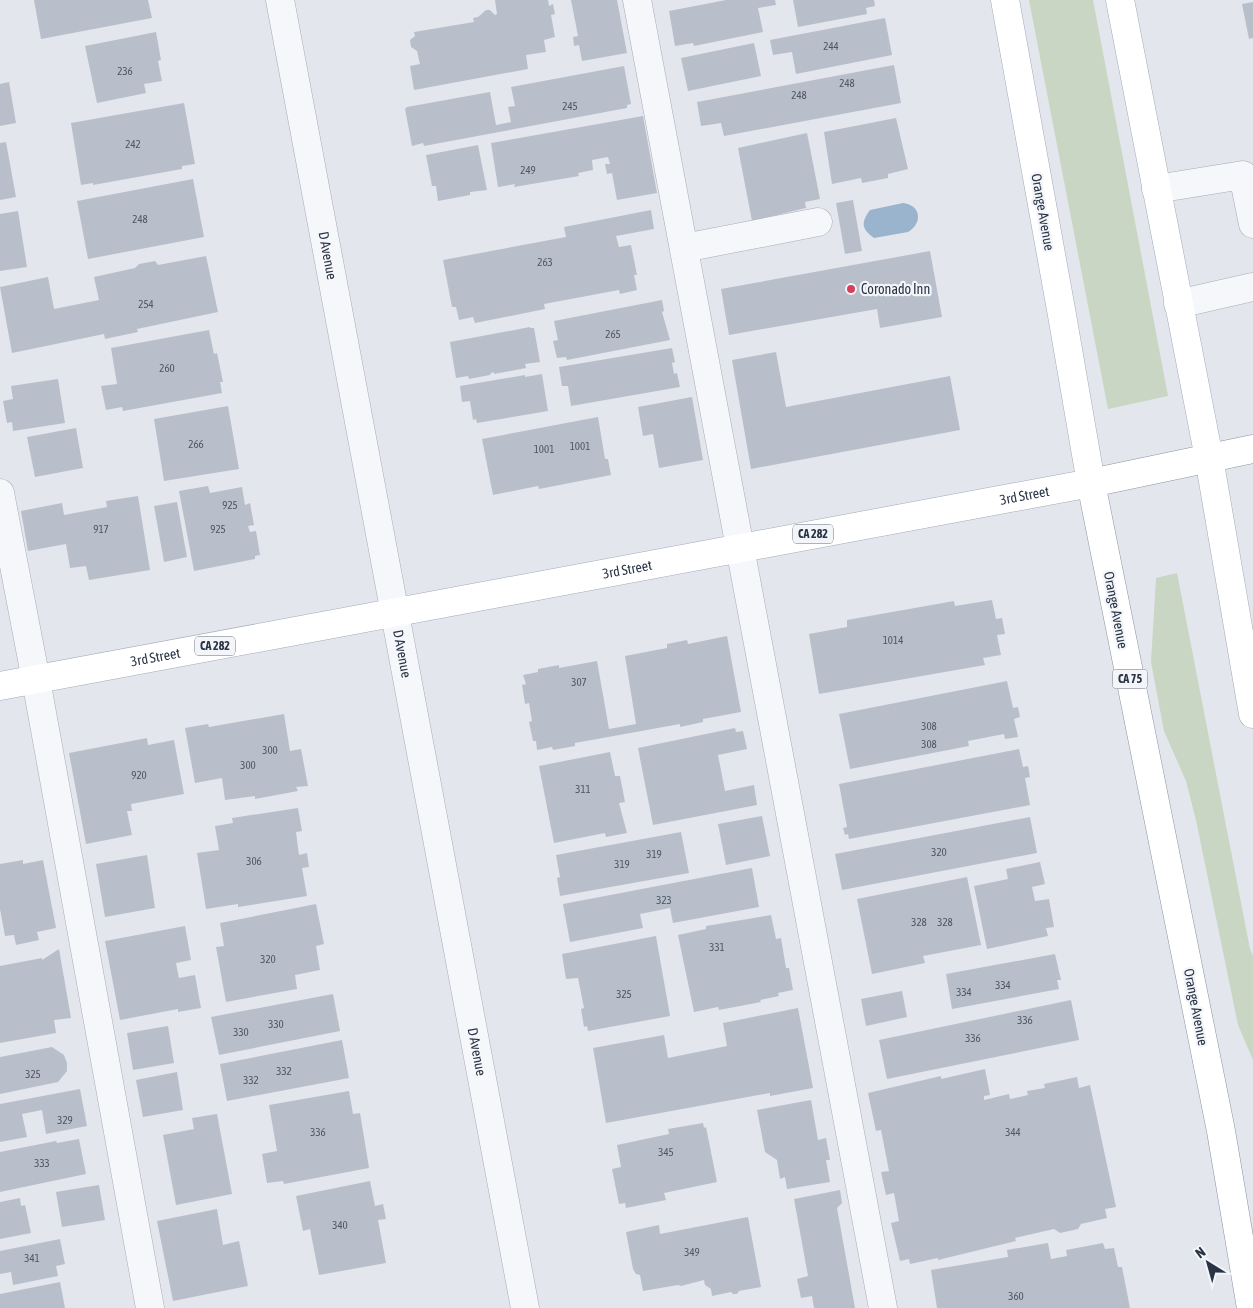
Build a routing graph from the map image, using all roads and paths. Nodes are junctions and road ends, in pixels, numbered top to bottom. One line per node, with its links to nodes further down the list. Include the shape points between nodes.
1 (280, 0): 16 (street, D Avenue)
2 (637, 0): 8 (street)
3 (1005, 0): 13 (main road, Orange Avenue)
4 (1120, 0): 5 (main road)
5 (1156, 189): 7 (street, via 1243,175); 10 (main road)
6 (818, 222): 8 (street)
7 (1253, 224)
8 (684, 248): 15 (street)
9 (1253, 287): 10 (street)
10 (1178, 304): 12 (main road)
11 (1253, 449): 12 (main road, 3rd Street)
12 (1209, 458): 13 (main road, 3rd Street); 19 (main road)
13 (1091, 483): 15 (main road, 3rd Street / CA 282); 23 (main road, Orange Avenue / CA 75, via 1221,1131)
14 (0, 493): 17 (street)
15 (740, 548): 16 (main road, 3rd Street / CA 282); 22 (street)
16 (395, 612): 17 (main road, 3rd Street / CA 282); 21 (street, D Avenue)
17 (36, 680): 18 (main road, 3rd Street / CA 282); 20 (street)
18 (0, 686)
19 (1253, 714)
20 (150, 1308)
21 (525, 1308)
22 (883, 1308)
23 (1251, 1308)

